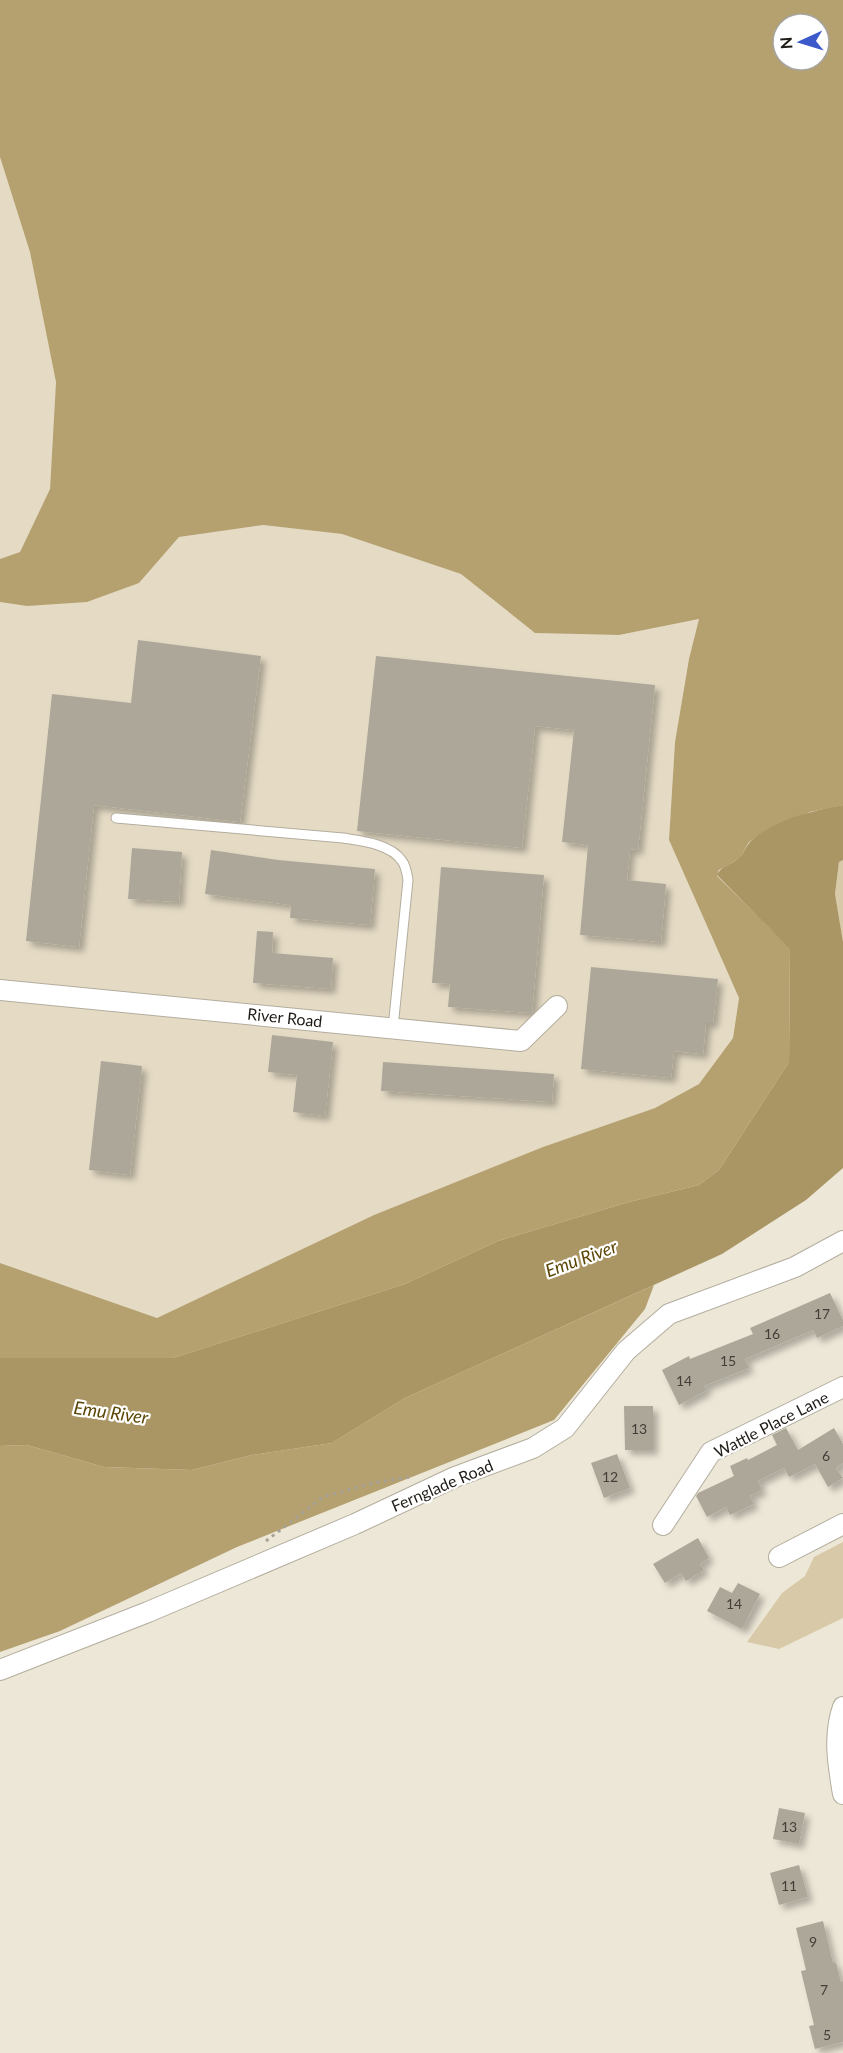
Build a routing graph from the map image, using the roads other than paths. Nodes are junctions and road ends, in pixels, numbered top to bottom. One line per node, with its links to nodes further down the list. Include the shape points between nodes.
1 (116, 818): 4 (lane, via 343,838 389,850 401,859 408,880)
2 (0, 990): 4 (street, River Road)
3 (557, 1006): 4 (street, River Road, via 521,1041)
4 (393, 1028)
5 (843, 1241): 10 (street, Fernglade Road, via 795,1267 669,1314 626,1351 565,1428 533,1448 455,1477 148,1612)
6 (843, 1387): 8 (street, Wattle Place Lane, via 711,1452)
7 (843, 1524): 9 (street)
8 (663, 1525)
9 (779, 1557)
10 (0, 1670)
11 (843, 1707): 12 (street, via 836,1756)
12 (843, 1794)

